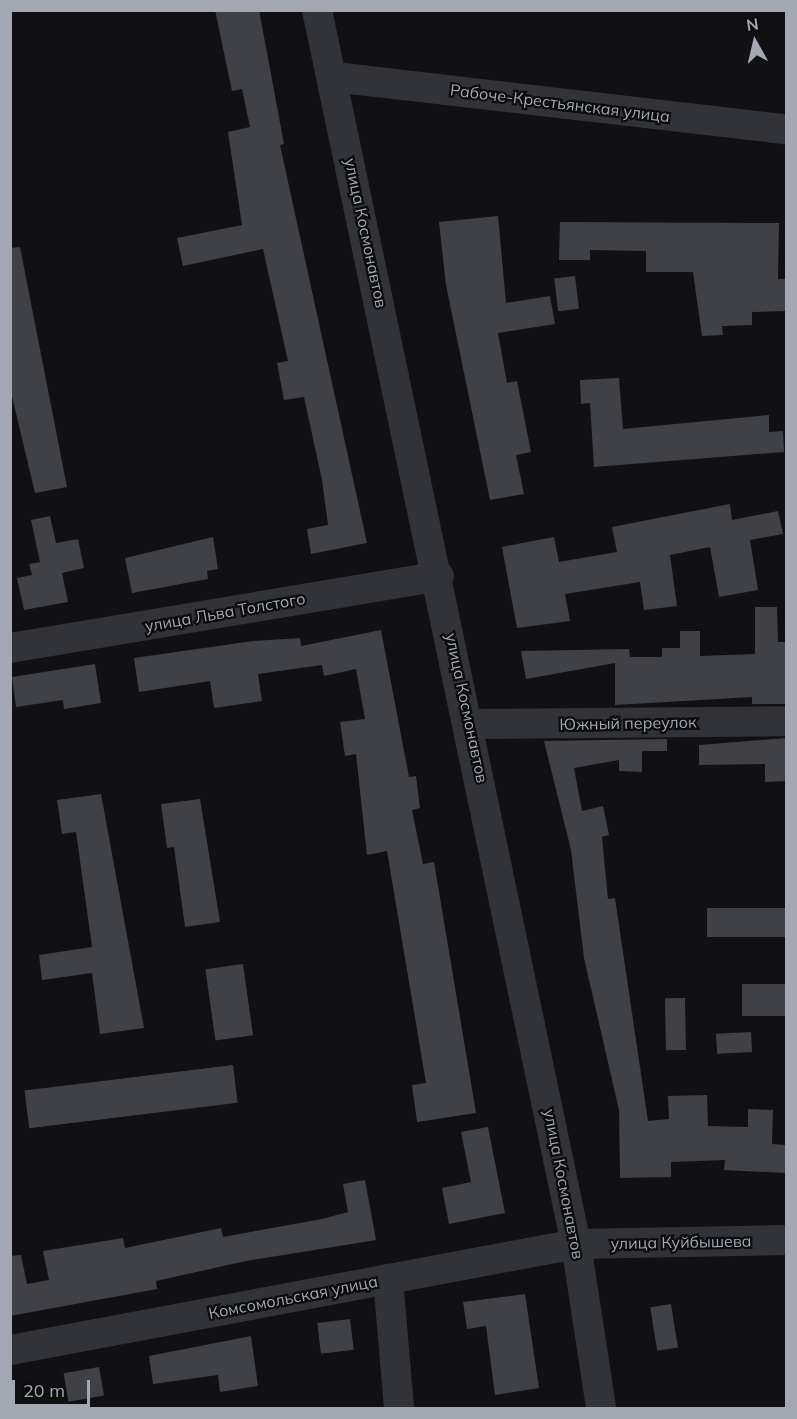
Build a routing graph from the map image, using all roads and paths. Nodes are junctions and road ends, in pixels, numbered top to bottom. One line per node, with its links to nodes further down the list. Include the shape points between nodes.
1 (317, 10): 2 (street, улица Космонавтов)
2 (334, 77): 3 (street, Рабоче-Крестьянская улица); 4 (street, улица Космонавтов)
3 (786, 129)
4 (439, 576): 5 (street, улица Льва Толстого); 7 (street, улица Космонавтов)
5 (10, 648)
6 (786, 721): 7 (street, Южный переулок)
7 (470, 724): 9 (street, улица Космонавтов)
8 (786, 1240): 9 (street, улица Куйбышева)
9 (576, 1244): 10 (street, Комсомольская улица); 13 (street, улица Космонавтов)
10 (387, 1279): 11 (street, Комсомольская улица); 12 (street)
11 (10, 1350)
12 (399, 1408)
13 (601, 1408)

